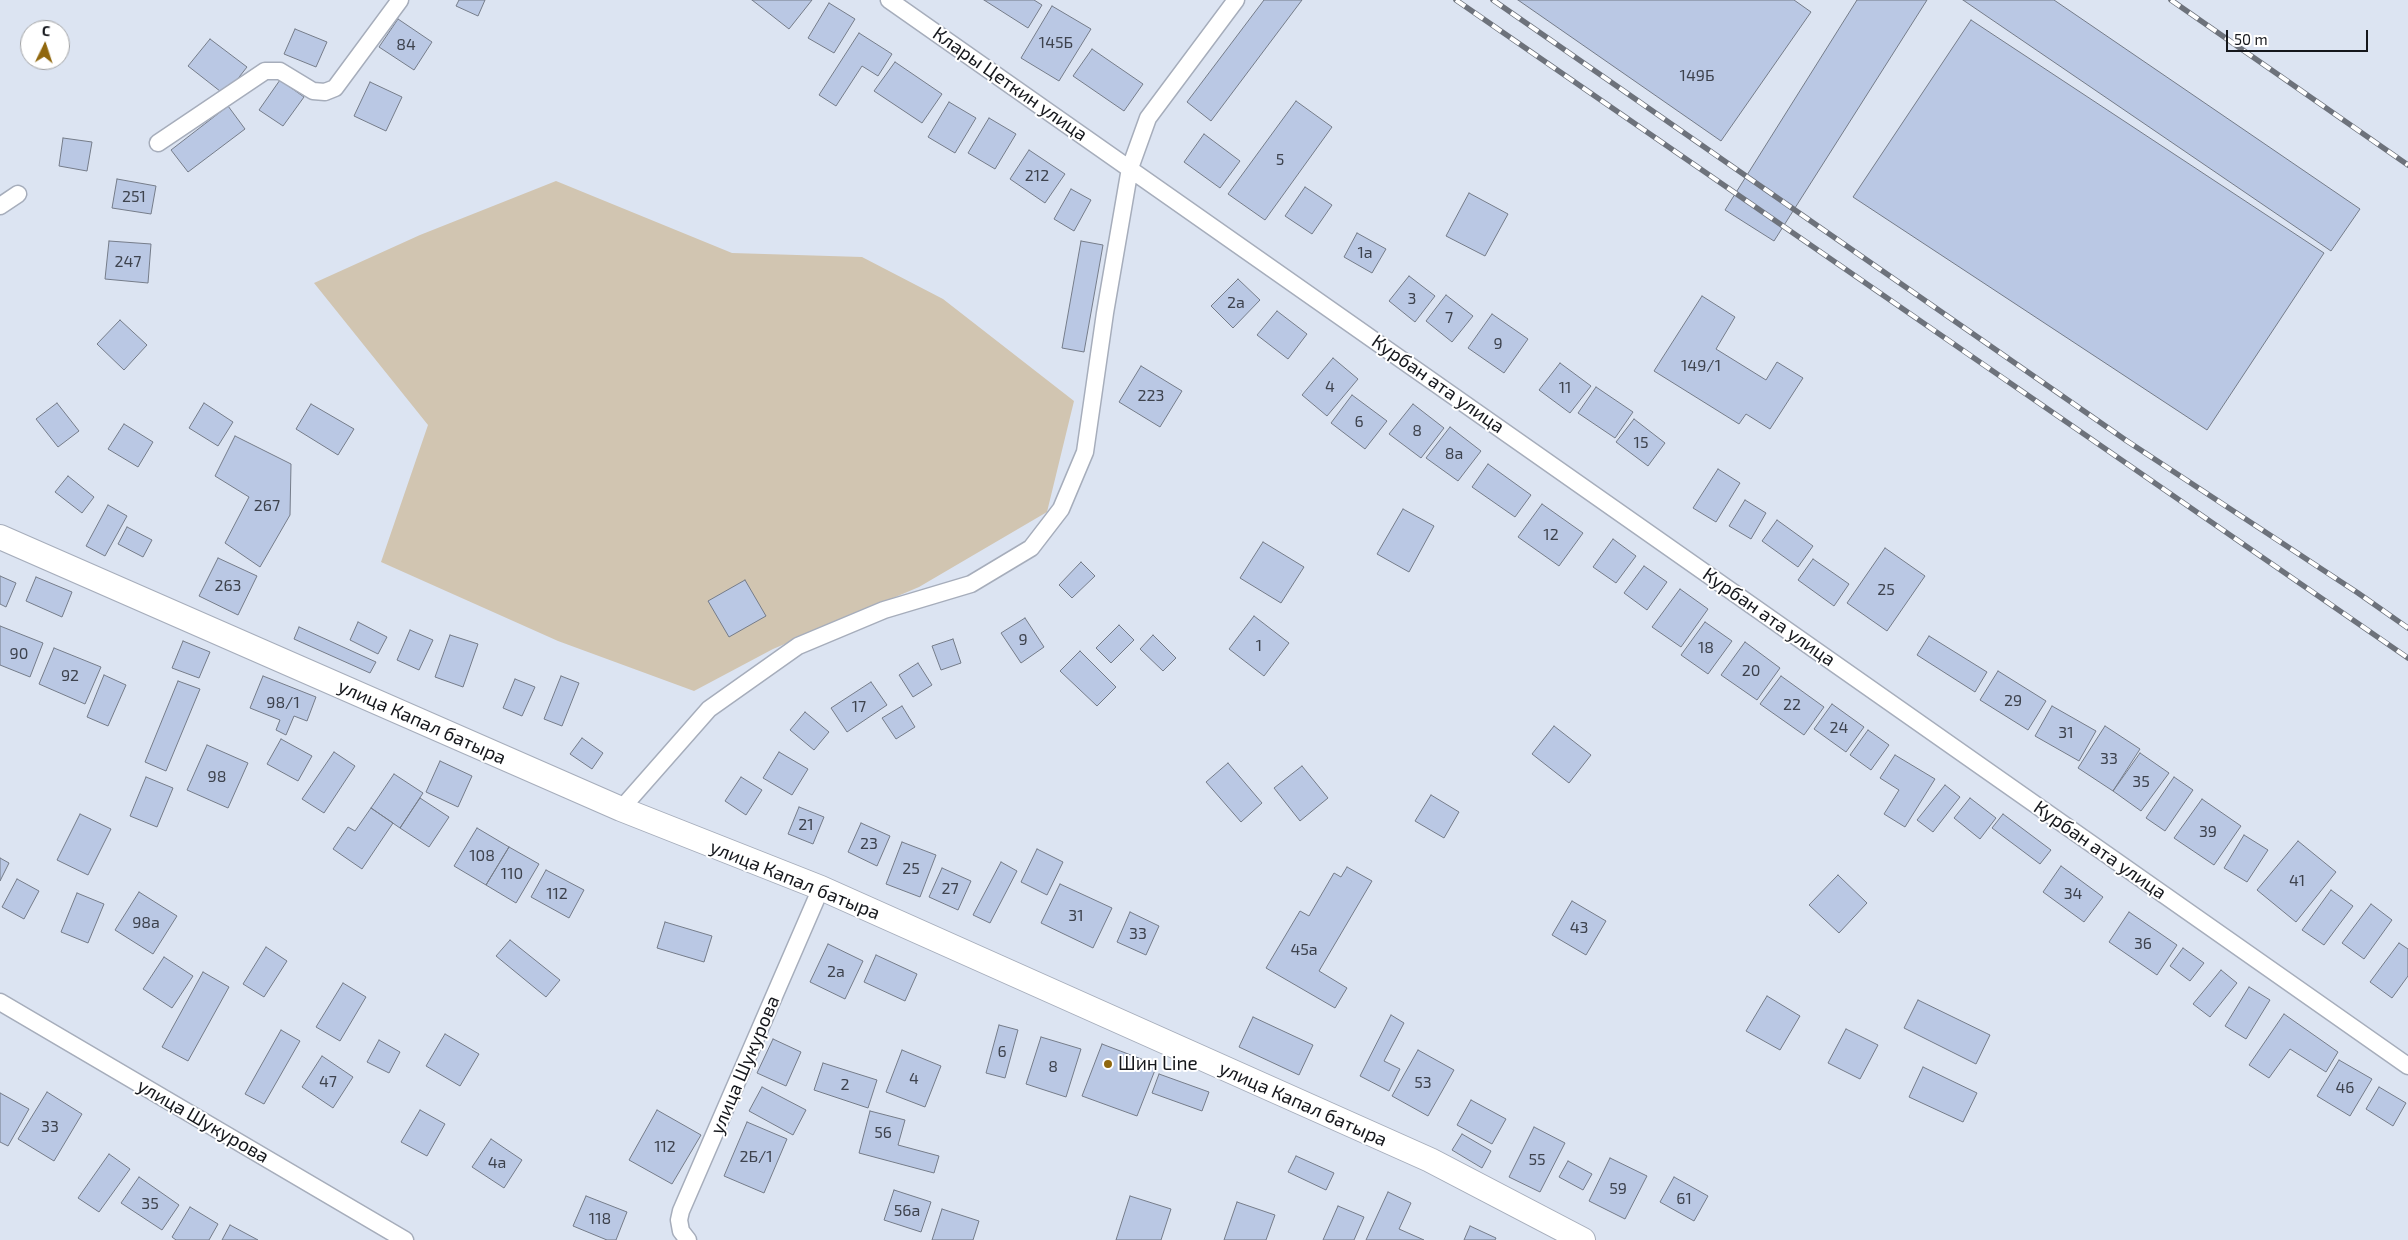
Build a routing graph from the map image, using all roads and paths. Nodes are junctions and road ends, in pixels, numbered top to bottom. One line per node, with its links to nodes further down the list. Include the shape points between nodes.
1 (400, 0): 4 (street, via 335,88 325,92 313,91 280,71 265,71)
2 (889, 0): 5 (street, Клары Цеткин улица)
3 (1236, 0): 5 (street, via 1148,118)
4 (158, 143)
5 (1130, 168): 9 (street, via 1086,452 1061,510 1036,542 971,584 884,610 798,646 709,710); 12 (street, Курбан ата улица)
6 (18, 194): 7 (street)
7 (0, 206)
8 (0, 537): 9 (main road, улица Капал батыра)
9 (621, 809): 10 (main road, улица Капал батыра)
10 (821, 888): 14 (street, улица Шукурова, via 681,1211 681,1230); 15 (main road, улица Капал батыра, via 1430,1160)
11 (0, 1002): 13 (street, улица Шукурова)
12 (2408, 1066)
13 (405, 1240)
14 (688, 1240)
15 (1583, 1240)

